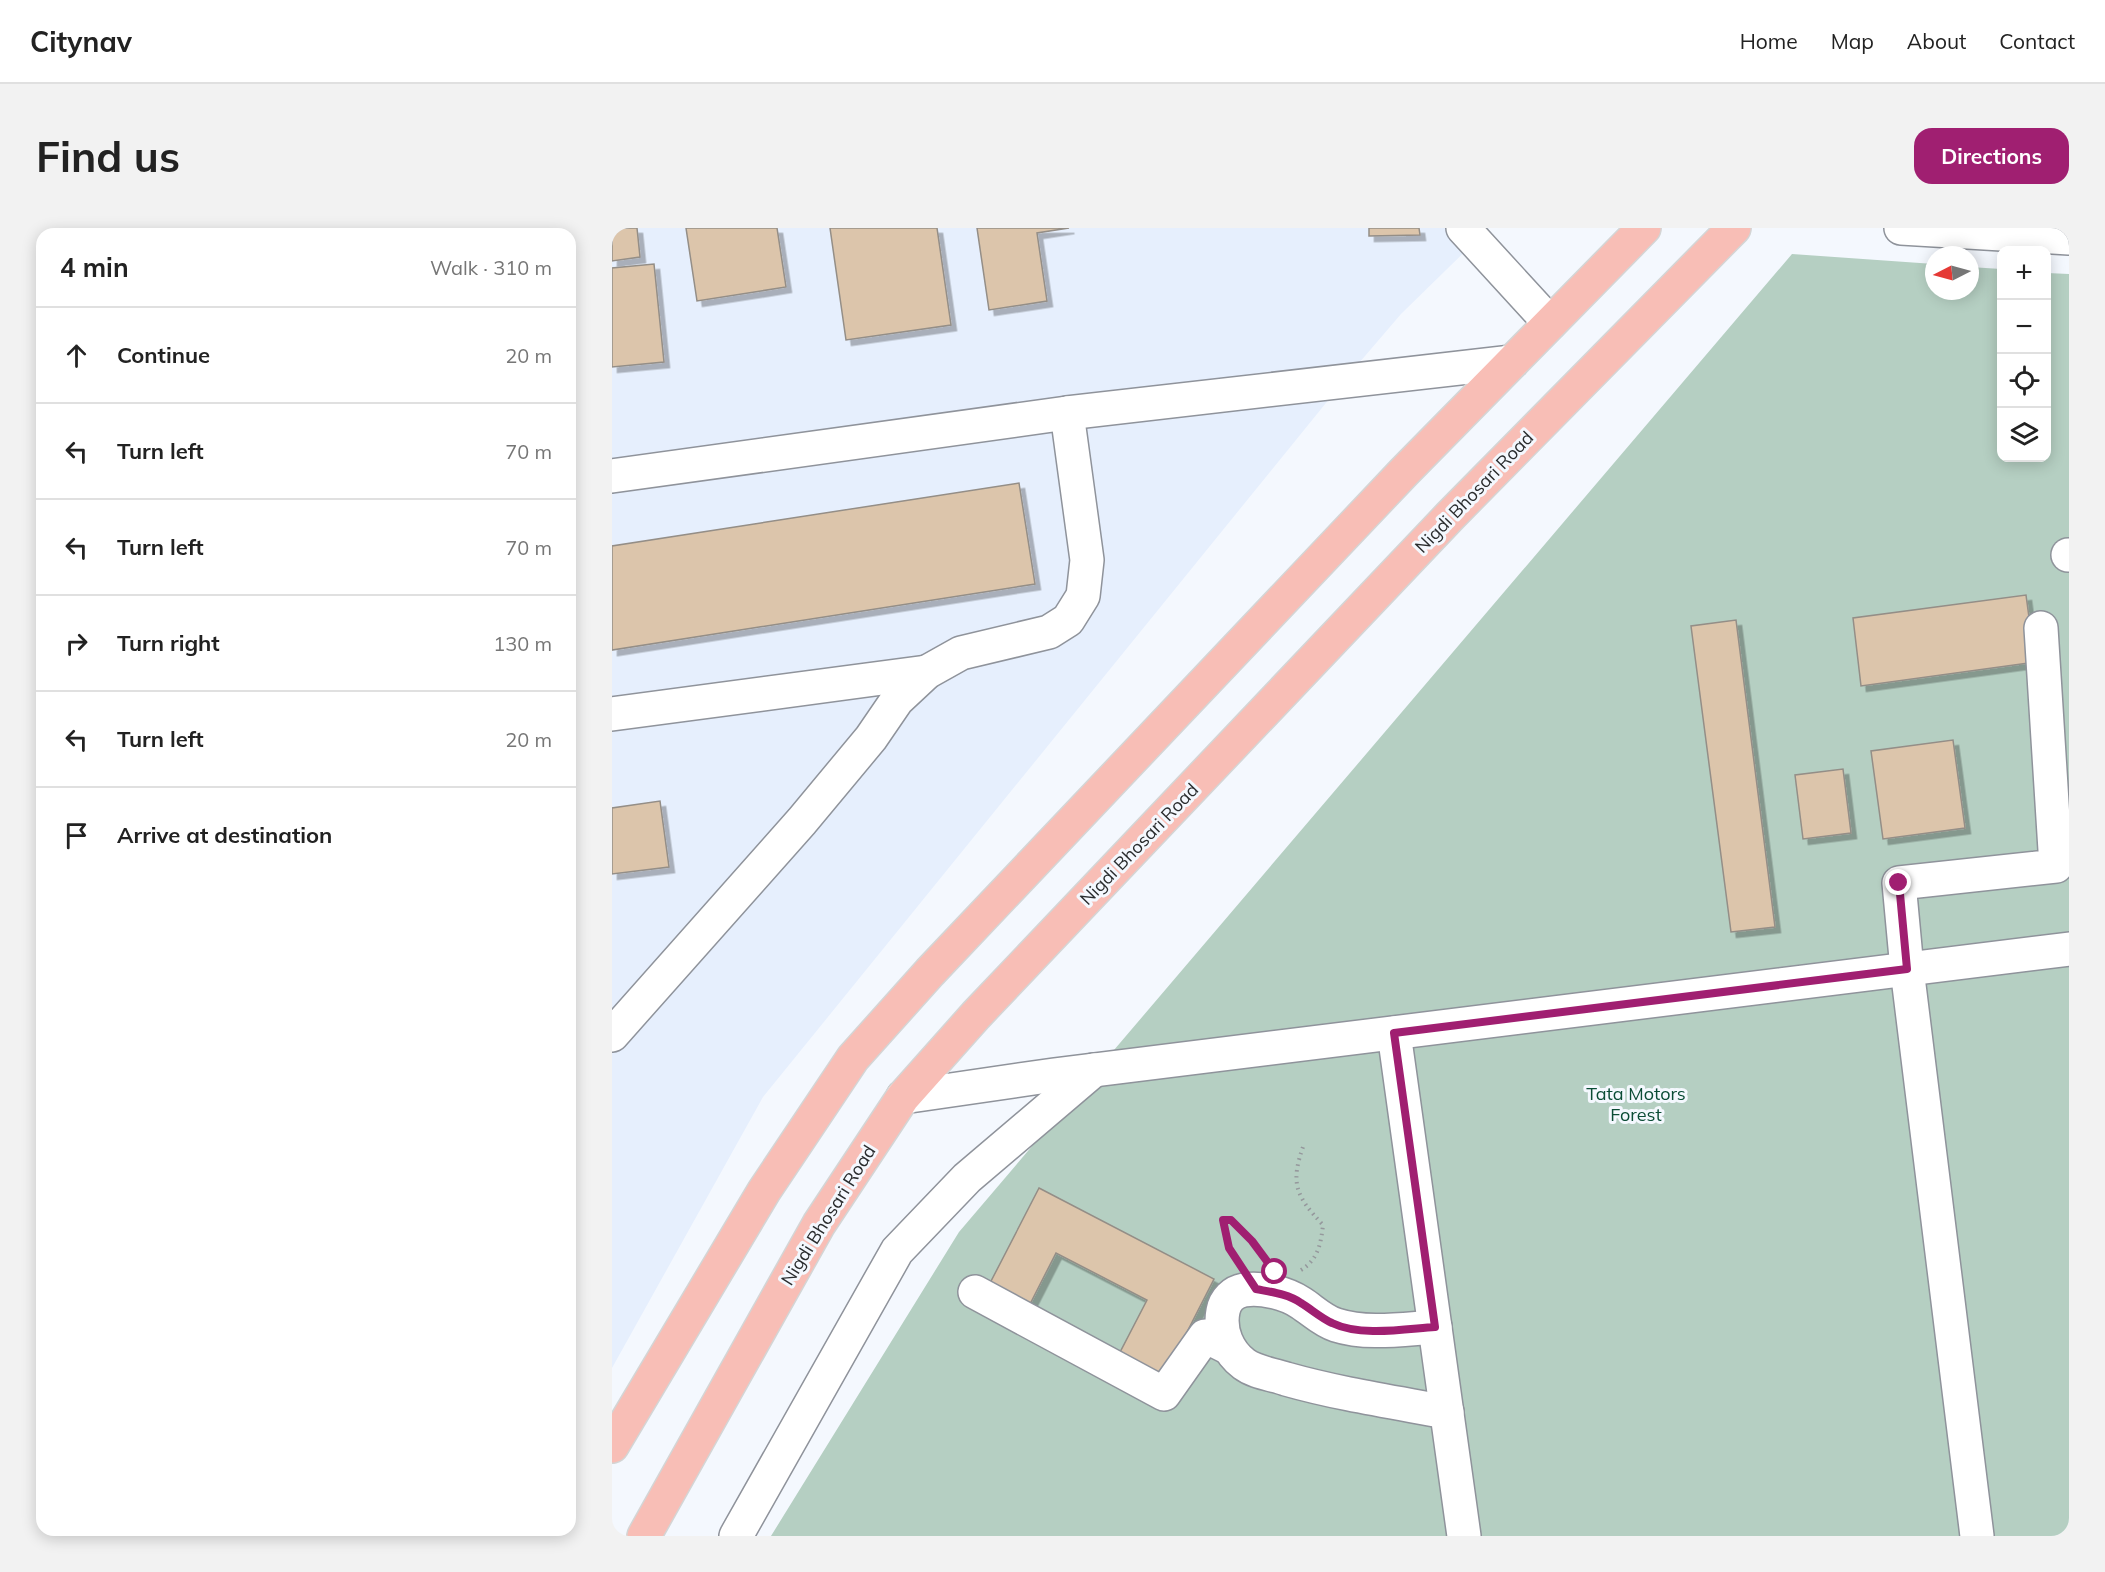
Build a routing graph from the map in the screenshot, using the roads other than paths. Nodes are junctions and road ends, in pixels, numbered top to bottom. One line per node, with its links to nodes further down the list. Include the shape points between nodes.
1 (1644, 228): 6 (main road)
2 (1734, 228): 18 (main road, Nigdi Bhosari Road, via 1450,516 976,1015)
3 (1901, 228): 5 (street)
4 (1468, 230): 6 (street)
5 (2069, 238)
6 (1550, 323): 7 (main road)
7 (1512, 362): 8 (street); 23 (main road, via 930,972 853,1058 764,1191)
8 (1067, 413): 9 (street); 11 (street, via 1087,560 1083,596 1068,620 1050,632 961,653)
9 (612, 476)
10 (2041, 628): 14 (street, via 2056,866 1899,883)
11 (927, 672): 12 (street); 16 (street, via 897,700 871,738 802,821)
12 (612, 714)
13 (2069, 949): 14 (street)
14 (1907, 969): 15 (street); 27 (street)
15 (1394, 1033): 17 (street); 20 (street)
16 (612, 1035)
17 (1094, 1070): 18 (street); 25 (street, via 967,1178 897,1251)
18 (903, 1097): 24 (main road, Nigdi Bhosari Road, via 819,1224)
19 (975, 1292): 21 (street, via 1164,1394 1205,1336)
20 (1435, 1327): 21 (street, via 1380,1331 1334,1324 1299,1301 1274,1292 1262,1277 1227,1301 1223,1326); 22 (street)
21 (1229, 1348): 22 (street, via 1245,1365 1264,1374)
22 (1447, 1412): 26 (street)
23 (612, 1446)
24 (644, 1536)
25 (736, 1536)
26 (1464, 1536)
27 (1977, 1536)

